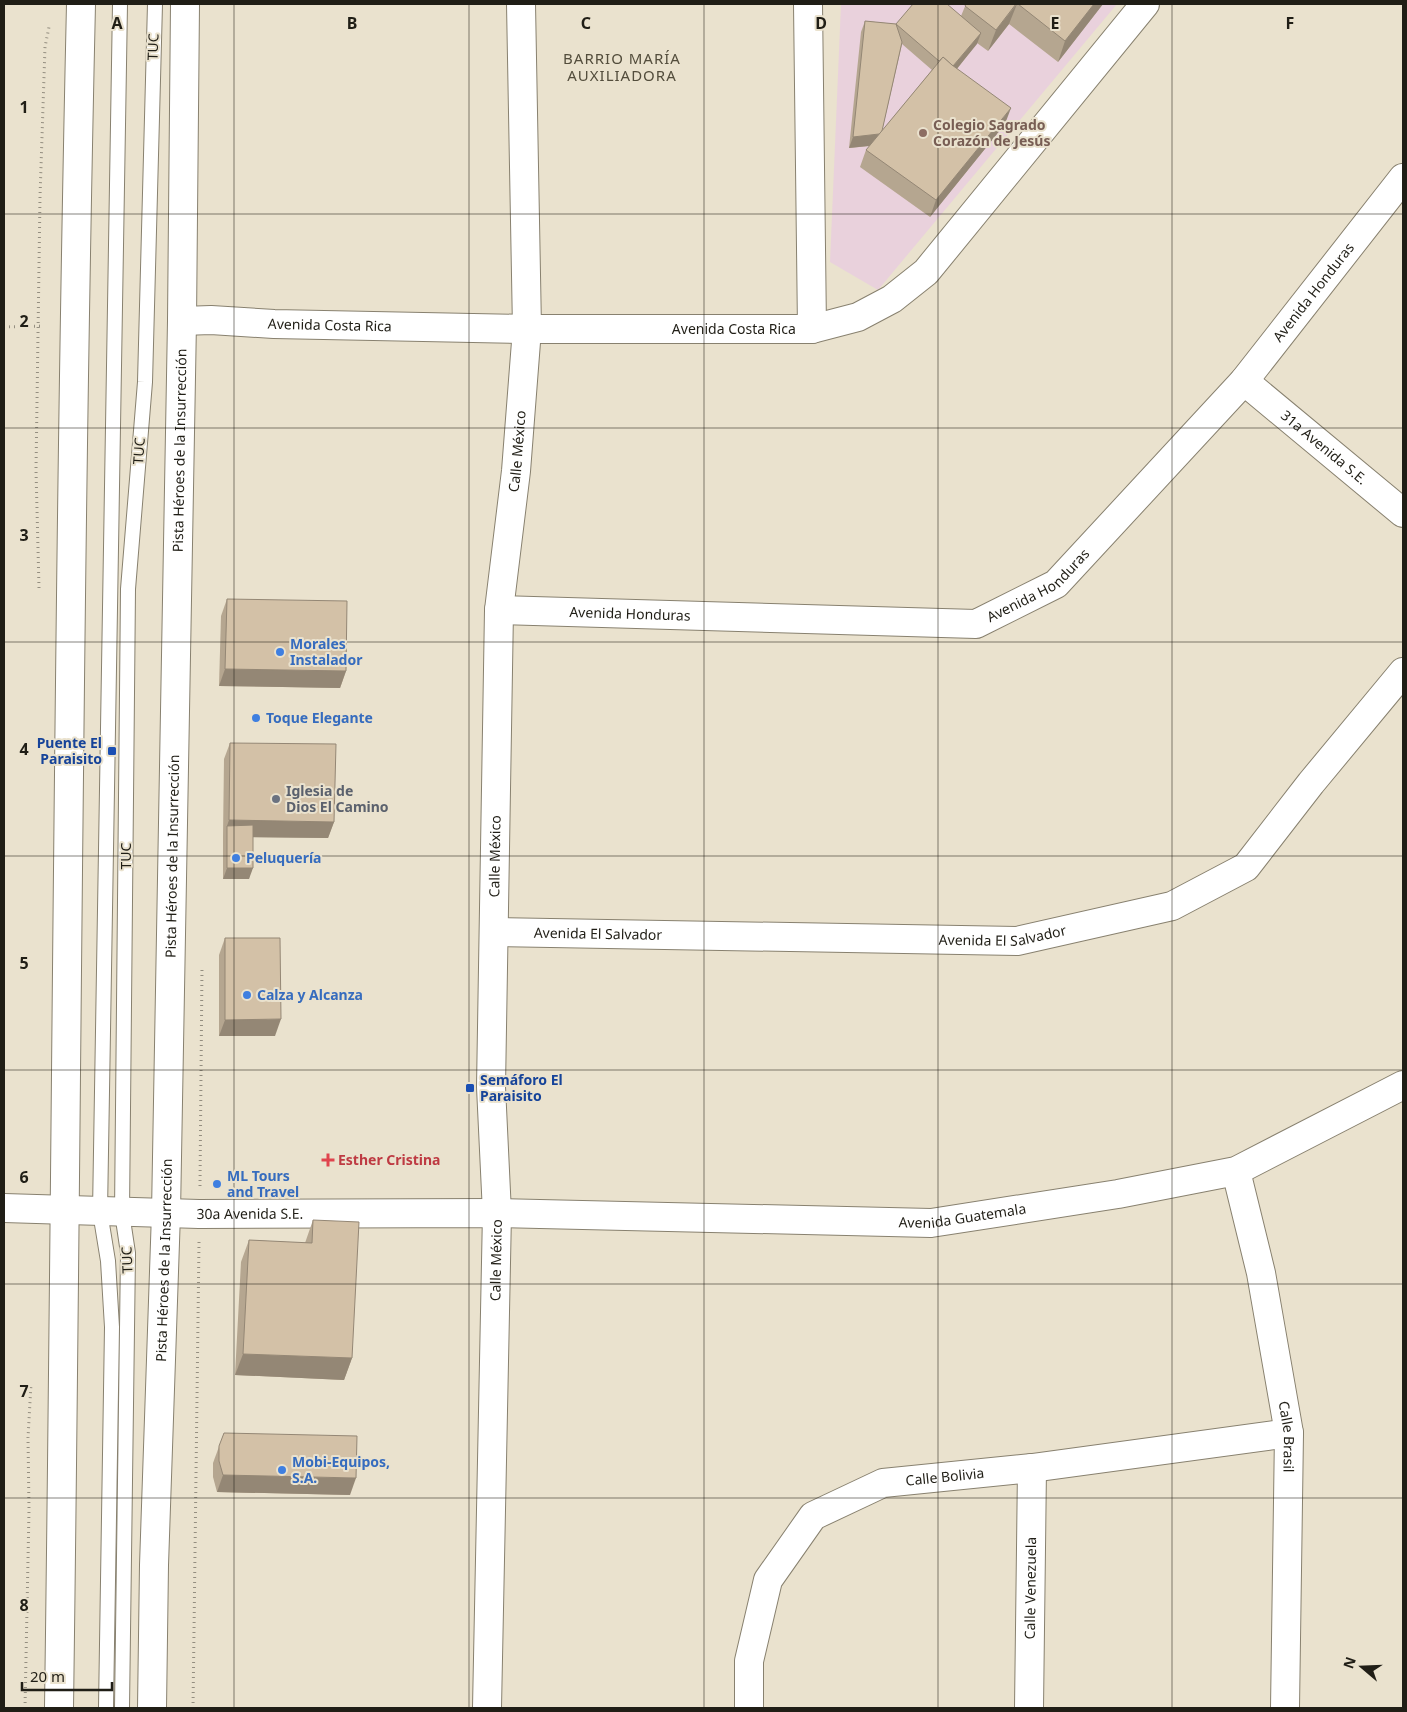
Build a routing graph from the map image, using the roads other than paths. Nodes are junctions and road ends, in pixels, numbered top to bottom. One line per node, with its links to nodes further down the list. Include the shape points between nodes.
1 (81, 4): 20 (street, via 68,762)
2 (120, 4): 21 (lane, TUC)
3 (155, 4): 21 (lane, TUC, via 144,382 128,589)
4 (184, 4): 9 (street, Pista Héroes de la Insurrección)
5 (521, 4): 10 (street, Calle México)
6 (808, 4): 11 (street)
7 (1145, 4): 11 (street, Avenida Costa Rica, via 926,272 892,299 858,318)
8 (1403, 178): 12 (street, Avenida Honduras)
9 (182, 321): 10 (street, Avenida Costa Rica); 22 (street, Pista Héroes de la Insurrección)
10 (527, 329): 11 (street, Avenida Costa Rica); 14 (street, Calle México, via 516,471)
11 (812, 329)
12 (1244, 381): 13 (street, 31a Avenida S.E.); 14 (street, Avenida Honduras, via 1056,584 976,624)
13 (1403, 513)
14 (499, 610): 16 (street, Calle México)
15 (1403, 672): 16 (street, Avenida El Salvador, via 1246,867 1172,906 1017,941)
16 (494, 932): 23 (street, Calle México, via 492,1087)
17 (1403, 1085): 18 (street, Avenida Guatemala)
18 (1236, 1171): 23 (street, Avenida Guatemala, via 1118,1194 932,1223); 24 (street, Calle Brasil, via 1261,1272)
19 (4, 1208): 20 (street, 30a Avenida S.E.)
20 (66, 1211): 21 (street, 30a Avenida S.E.); 26 (street)
21 (111, 1212): 22 (street, 30a Avenida S.E.); 27 (lane, TUC, via 108,1261 112,1327); 28 (lane, TUC, via 128,1253)
22 (166, 1213): 23 (street, 30a Avenida S.E.); 29 (street, Pista Héroes de la Insurrección)
23 (497, 1213): 30 (street, Calle México)
24 (1289, 1433): 25 (street, Calle Bolivia); 33 (street, Calle Brasil)
25 (1032, 1468): 31 (street, Calle Bolivia, via 883,1483 812,1516 768,1580 749,1661); 32 (street, Calle Venezuela)
26 (59, 1708)
27 (106, 1708)
28 (122, 1708)
29 (152, 1708)
30 (487, 1708)
31 (749, 1708)
32 (1029, 1708)
33 (1285, 1708)

